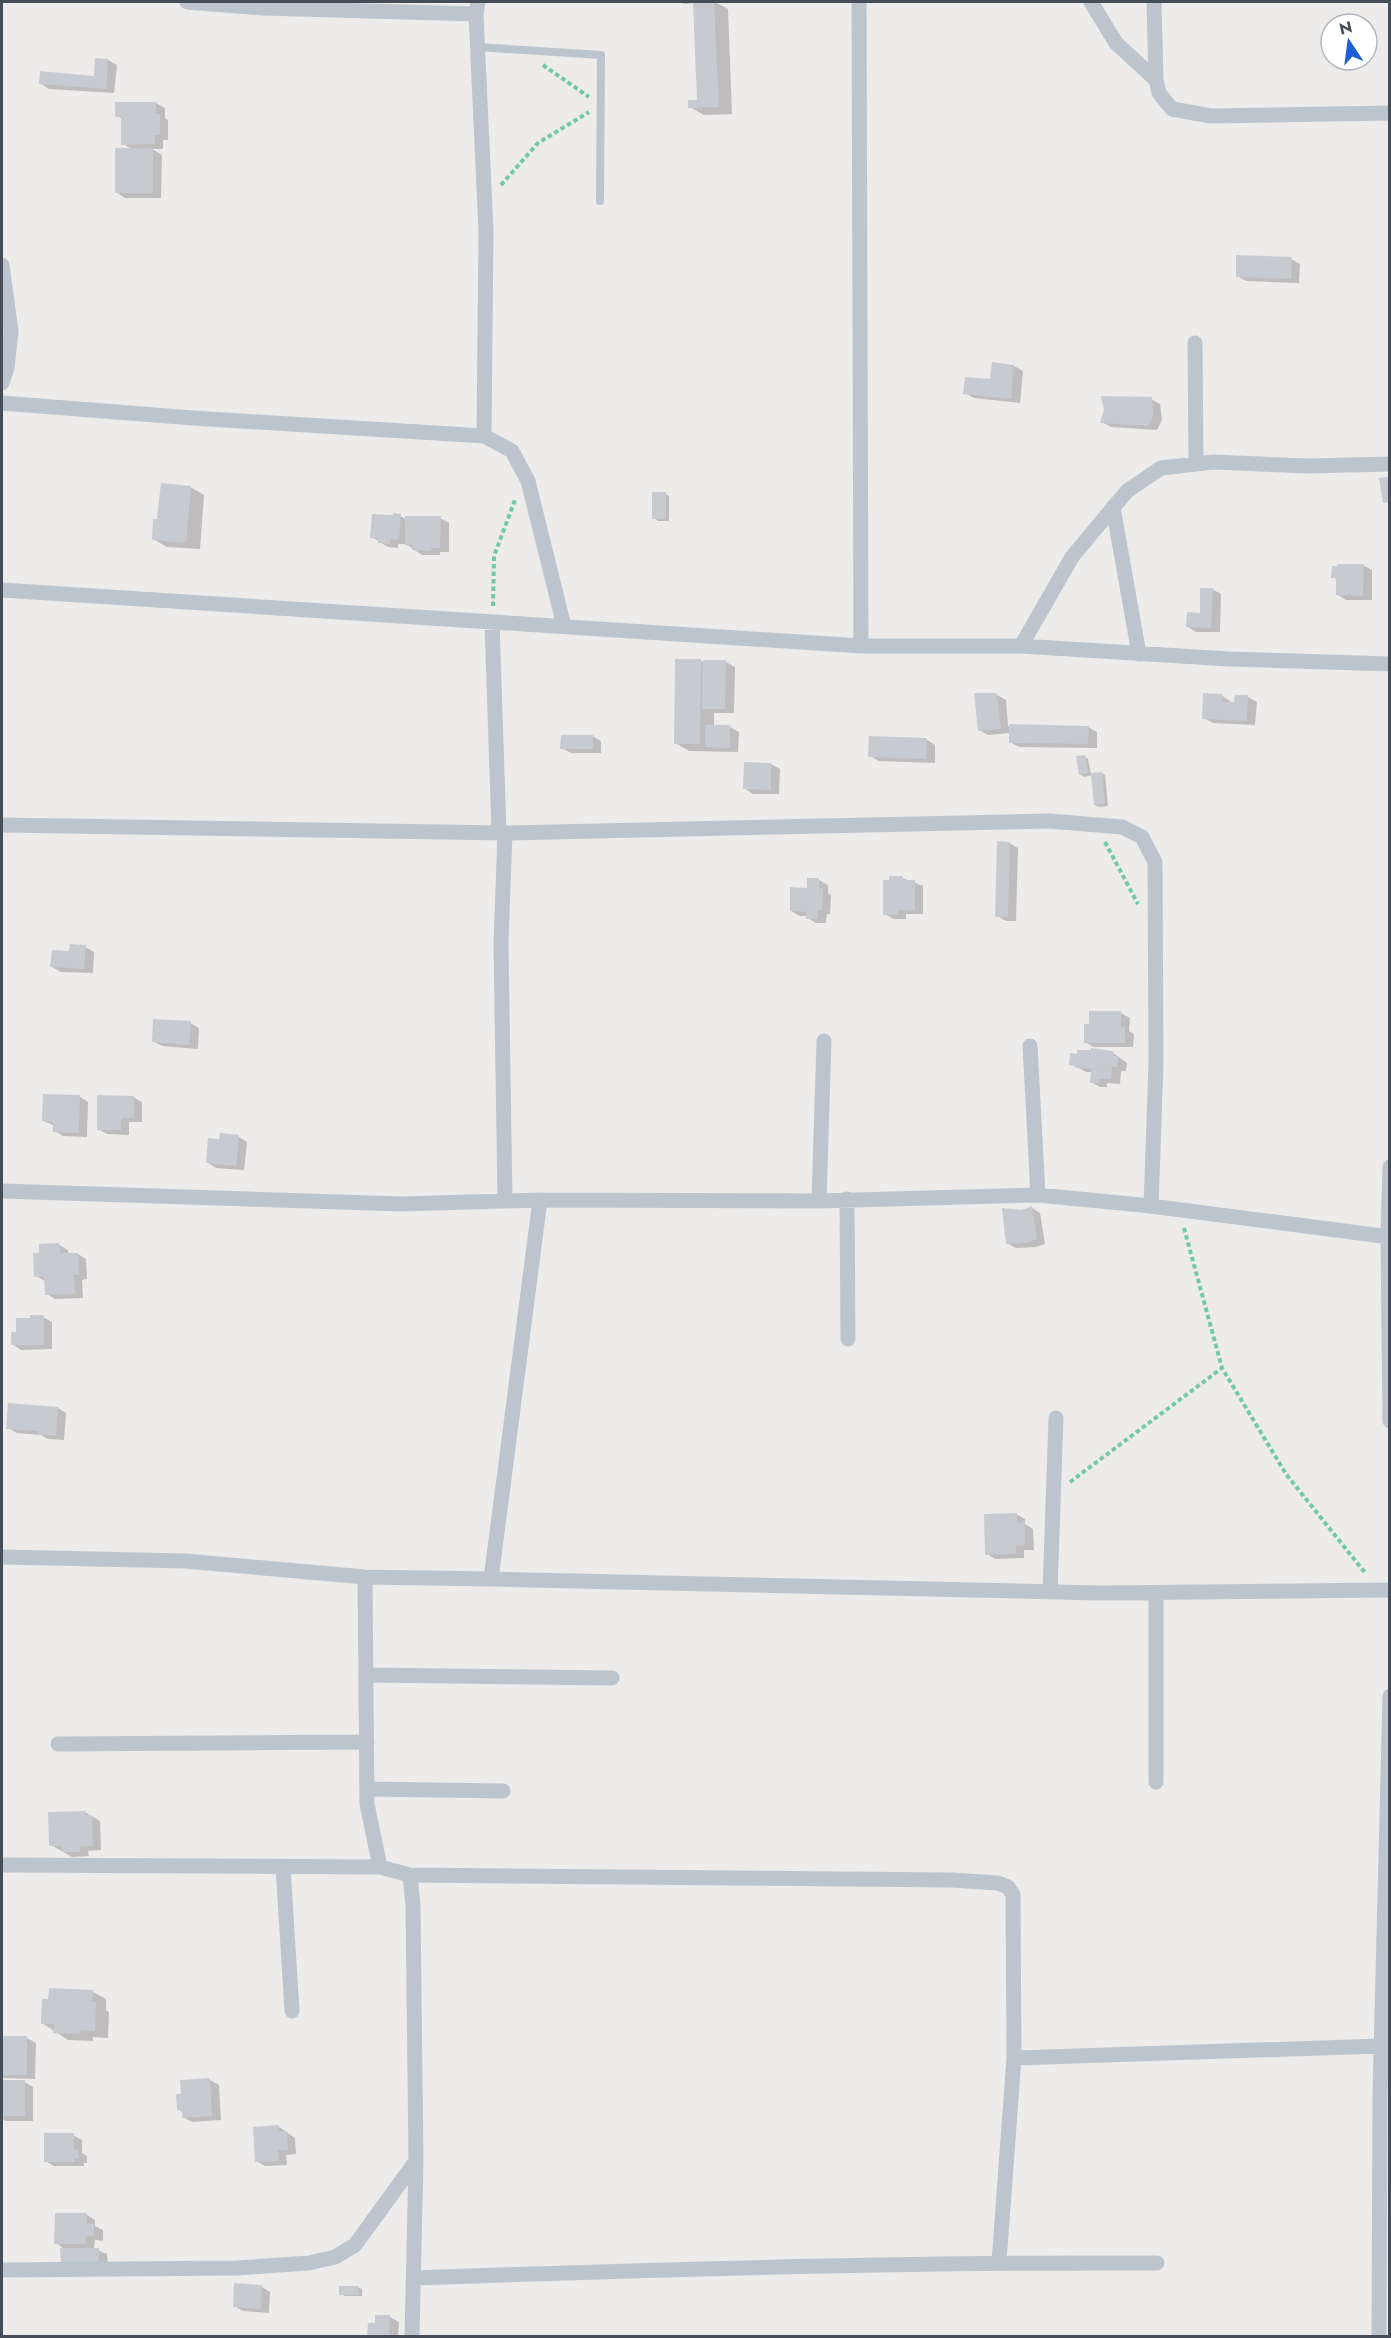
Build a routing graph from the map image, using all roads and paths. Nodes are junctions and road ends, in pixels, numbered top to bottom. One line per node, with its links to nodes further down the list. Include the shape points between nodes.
1 (187, 2): 5 (street, via 263,8)
2 (859, 2): 24 (street)
3 (1091, 2): 7 (street, via 1116,43)
4 (1154, 2): 7 (street)
5 (477, 8): 6 (street)
6 (477, 47): 8 (lane, via 601,54); 11 (street)
7 (1156, 80): 9 (street, via 1159,93 1172,109 1211,116)
8 (601, 105): 10 (lane); 11 (path, via 538,143)
9 (1389, 113)
10 (600, 201)
11 (485, 204): 16 (street)
12 (2, 265): 14 (street, via 11,331)
13 (1195, 343): 17 (street)
14 (2, 383)
15 (2, 403): 16 (street)
16 (484, 436): 19 (street, via 512,451)
17 (1196, 464): 18 (street); 20 (street, via 1161,468 1127,491)
18 (1389, 464)
19 (524, 473): 22 (path, via 494,555); 23 (street)
20 (1113, 507): 25 (street, via 1072,557); 26 (street)
21 (2, 585): 22 (street)
22 (492, 622): 23 (street); 30 (street)
23 (564, 626): 24 (street)
24 (861, 646): 25 (street)
25 (1020, 646): 26 (street)
26 (1139, 654): 27 (street)
27 (1389, 664)
28 (2, 825): 30 (street)
29 (1096, 825): 30 (street, via 1049,821); 31 (path); 41 (street, via 1122,827 1142,837 1155,862)
30 (502, 833): 40 (street)
31 (1139, 906)
32 (824, 1041): 39 (street)
33 (1030, 1046): 36 (street)
34 (1389, 1167): 43 (street)
35 (2, 1191): 40 (street, via 402,1204)
36 (1038, 1195): 37 (street); 41 (street)
37 (847, 1199): 39 (street); 44 (street)
38 (540, 1200): 39 (street); 40 (street); 51 (street)
39 (819, 1200)
40 (505, 1201)
41 (1151, 1206): 42 (street)
42 (1179, 1210): 43 (street); 45 (path)
43 (1388, 1237): 47 (street)
44 (848, 1339)
45 (1222, 1368): 48 (path); 52 (path, via 1286,1473)
46 (1056, 1418): 48 (street)
47 (1389, 1421)
48 (1053, 1495): 53 (street)
49 (2, 1557): 50 (street, via 185,1561)
50 (365, 1576): 51 (street); 55 (street)
51 (491, 1580): 53 (street)
52 (1384, 1590): 54 (street)
53 (1050, 1592): 54 (street)
54 (1156, 1593): 60 (street)
55 (367, 1676): 56 (street); 58 (street)
56 (612, 1678)
57 (1389, 1696): 68 (street)
58 (368, 1742): 59 (street); 61 (street)
59 (58, 1744)
60 (1156, 1782)
61 (367, 1789): 62 (street); 65 (street)
62 (503, 1791)
63 (2, 1865): 64 (street)
64 (283, 1867): 65 (street); 67 (street)
65 (380, 1867): 66 (street)
66 (410, 1875): 69 (street, via 998,1883 1008,1887 1013,1895); 70 (street)
67 (292, 2010)
68 (1381, 2046): 69 (street); 75 (street)
69 (1014, 2058): 71 (street)
70 (416, 2161): 73 (street, via 356,2244 336,2257 237,2268); 74 (street)
71 (999, 2262): 72 (street); 74 (street)
72 (1157, 2263)
73 (2, 2270)
74 (413, 2278): 76 (street)
75 (1384, 2284): 77 (street)
76 (412, 2337)
77 (1378, 2337)

